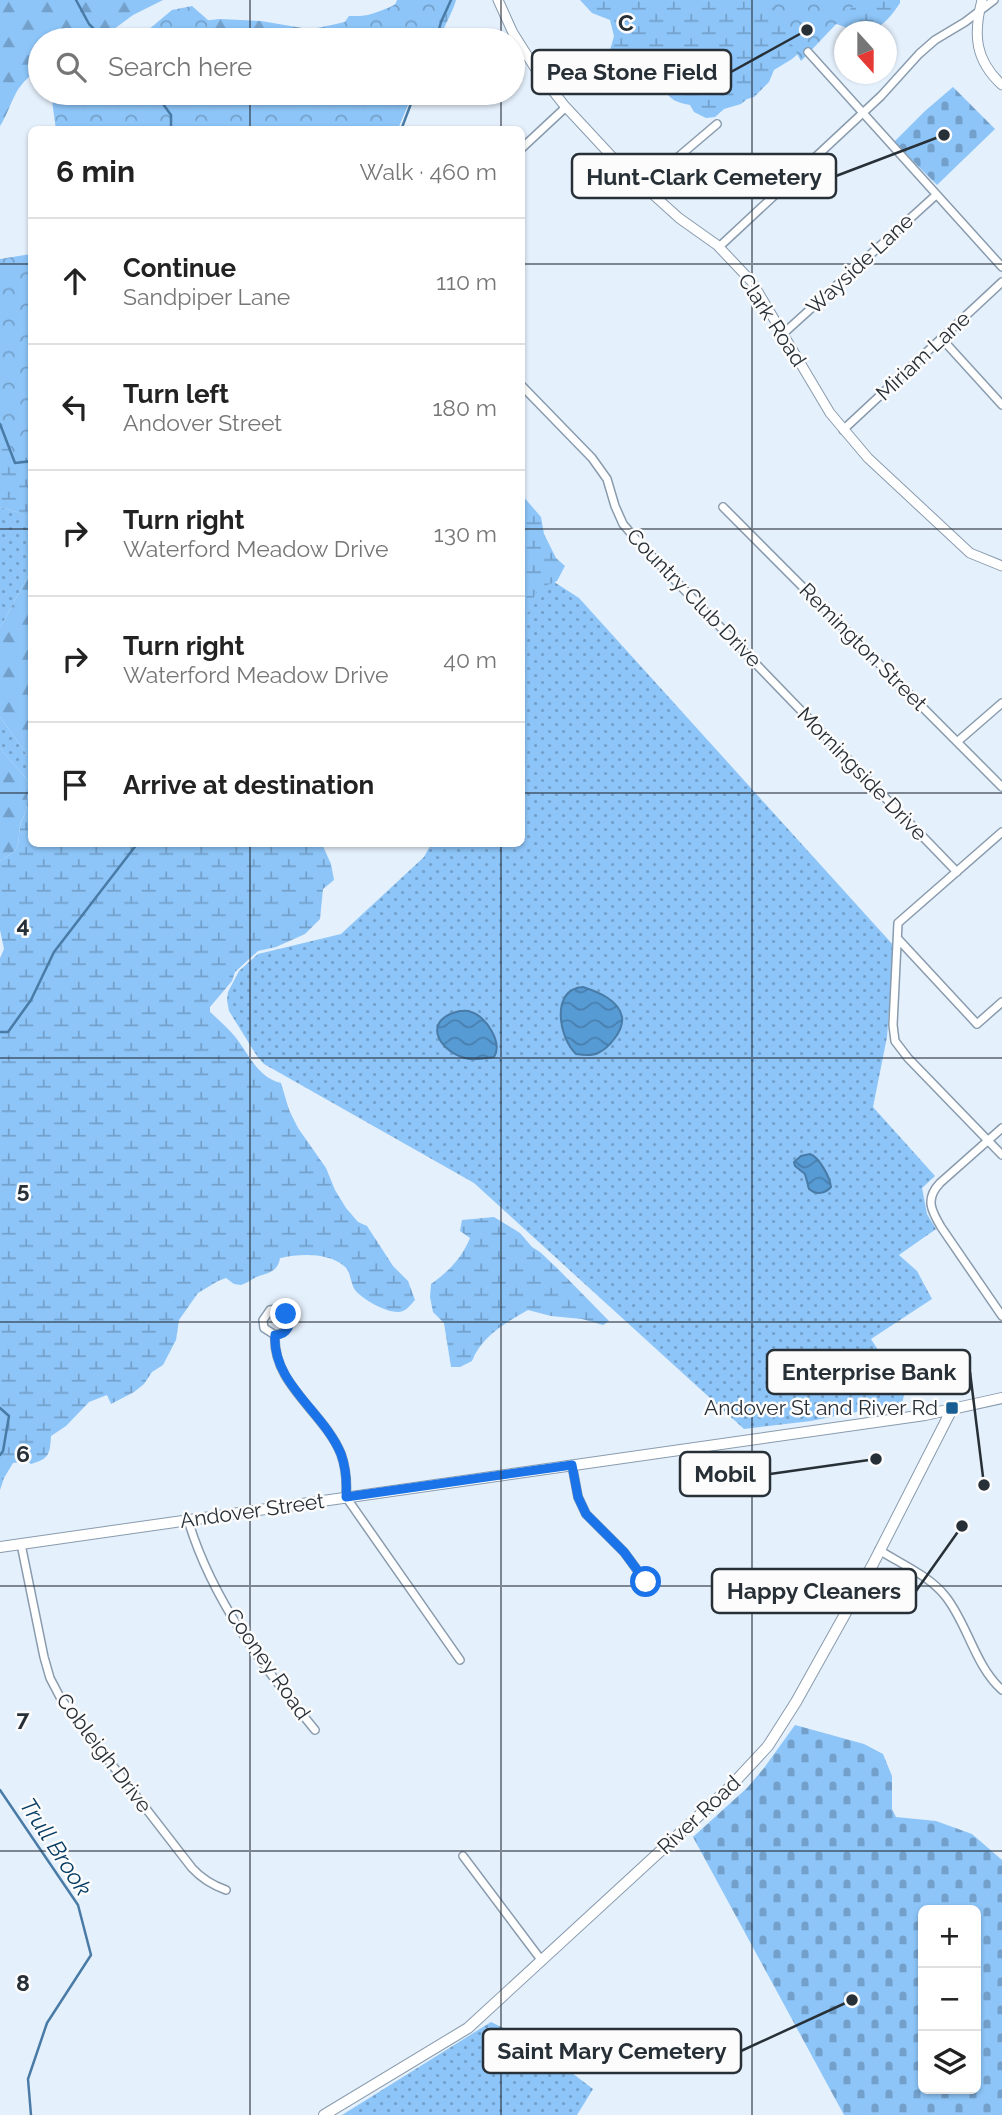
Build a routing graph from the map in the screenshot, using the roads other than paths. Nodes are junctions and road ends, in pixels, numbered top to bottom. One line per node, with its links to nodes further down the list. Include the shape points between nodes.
1 (498, 0): 5 (street, Clark Road)
2 (982, 0): 4 (street)
3 (994, 0): 4 (street)
4 (979, 11): 8 (street, via 978,47 990,74); 10 (street, via 935,40)
5 (511, 28)
6 (525, 52): 9 (street, Clark Road)
7 (808, 52): 10 (street)
8 (1002, 85)
9 (566, 107): 12 (street); 13 (street, Clark Road)
10 (862, 114): 14 (street); 15 (street)
11 (717, 124): 13 (street)
12 (525, 145)
13 (644, 186): 15 (street, Clark Road)
14 (936, 195): 16 (street); 18 (street, Wayside Lane)
15 (719, 247): 18 (street, Clark Road, via 752,282)
16 (1002, 267)
17 (1002, 282): 19 (street, Miriam Lane)
18 (785, 333): 22 (street, Clark Road)
19 (942, 339): 21 (street); 22 (street, Miriam Lane)
20 (525, 389): 25 (street, Country Club Drive, via 592,458 607,479 623,524 640,544)
21 (1002, 405)
22 (843, 430): 24 (street, Clark Road, via 970,553)
23 (723, 507): 27 (street, Remington Street)
24 (1002, 566)
25 (769, 676): 30 (street, Morningside Drive)
26 (1002, 703): 27 (street)
27 (957, 742): 28 (street, Remington Street)
28 (1002, 787)
29 (1002, 832): 30 (street)
30 (957, 872): 31 (street, via 898,923)
31 (898, 939): 32 (street, via 977,1024); 34 (street, via 895,1041)
32 (1002, 1002)
33 (1002, 1128): 34 (street)
34 (988, 1141): 35 (street); 36 (street, via 940,1183 931,1200 941,1227)
35 (1002, 1155)
36 (1002, 1315)
37 (275, 1335): 41 (street, via 276,1356 284,1373 340,1451)
38 (1002, 1398): 39 (main road, Andover Street)
39 (952, 1409): 40 (main road, Andover Street); 45 (main road, River Road)
40 (572, 1465): 41 (main road, Andover Street); 46 (street, via 586,1514)
41 (346, 1497): 42 (main road, Andover Street); 47 (street)
42 (188, 1520): 43 (main road, Andover Street); 49 (street, Cooney Road, via 240,1632)
43 (21, 1544): 44 (main road, Andover Street); 51 (street, Cobleigh Drive, via 44,1657 61,1699 191,1868)
44 (0, 1548)
45 (879, 1550): 48 (street, via 945,1595 990,1677); 52 (main road, River Road, via 768,1746 730,1788)
46 (646, 1582)
47 (460, 1660)
48 (1002, 1690)
49 (315, 1730)
50 (463, 1856): 52 (street)
51 (226, 1890)
52 (542, 1961): 53 (main road, River Road, via 468,2028)
53 (324, 2115)

